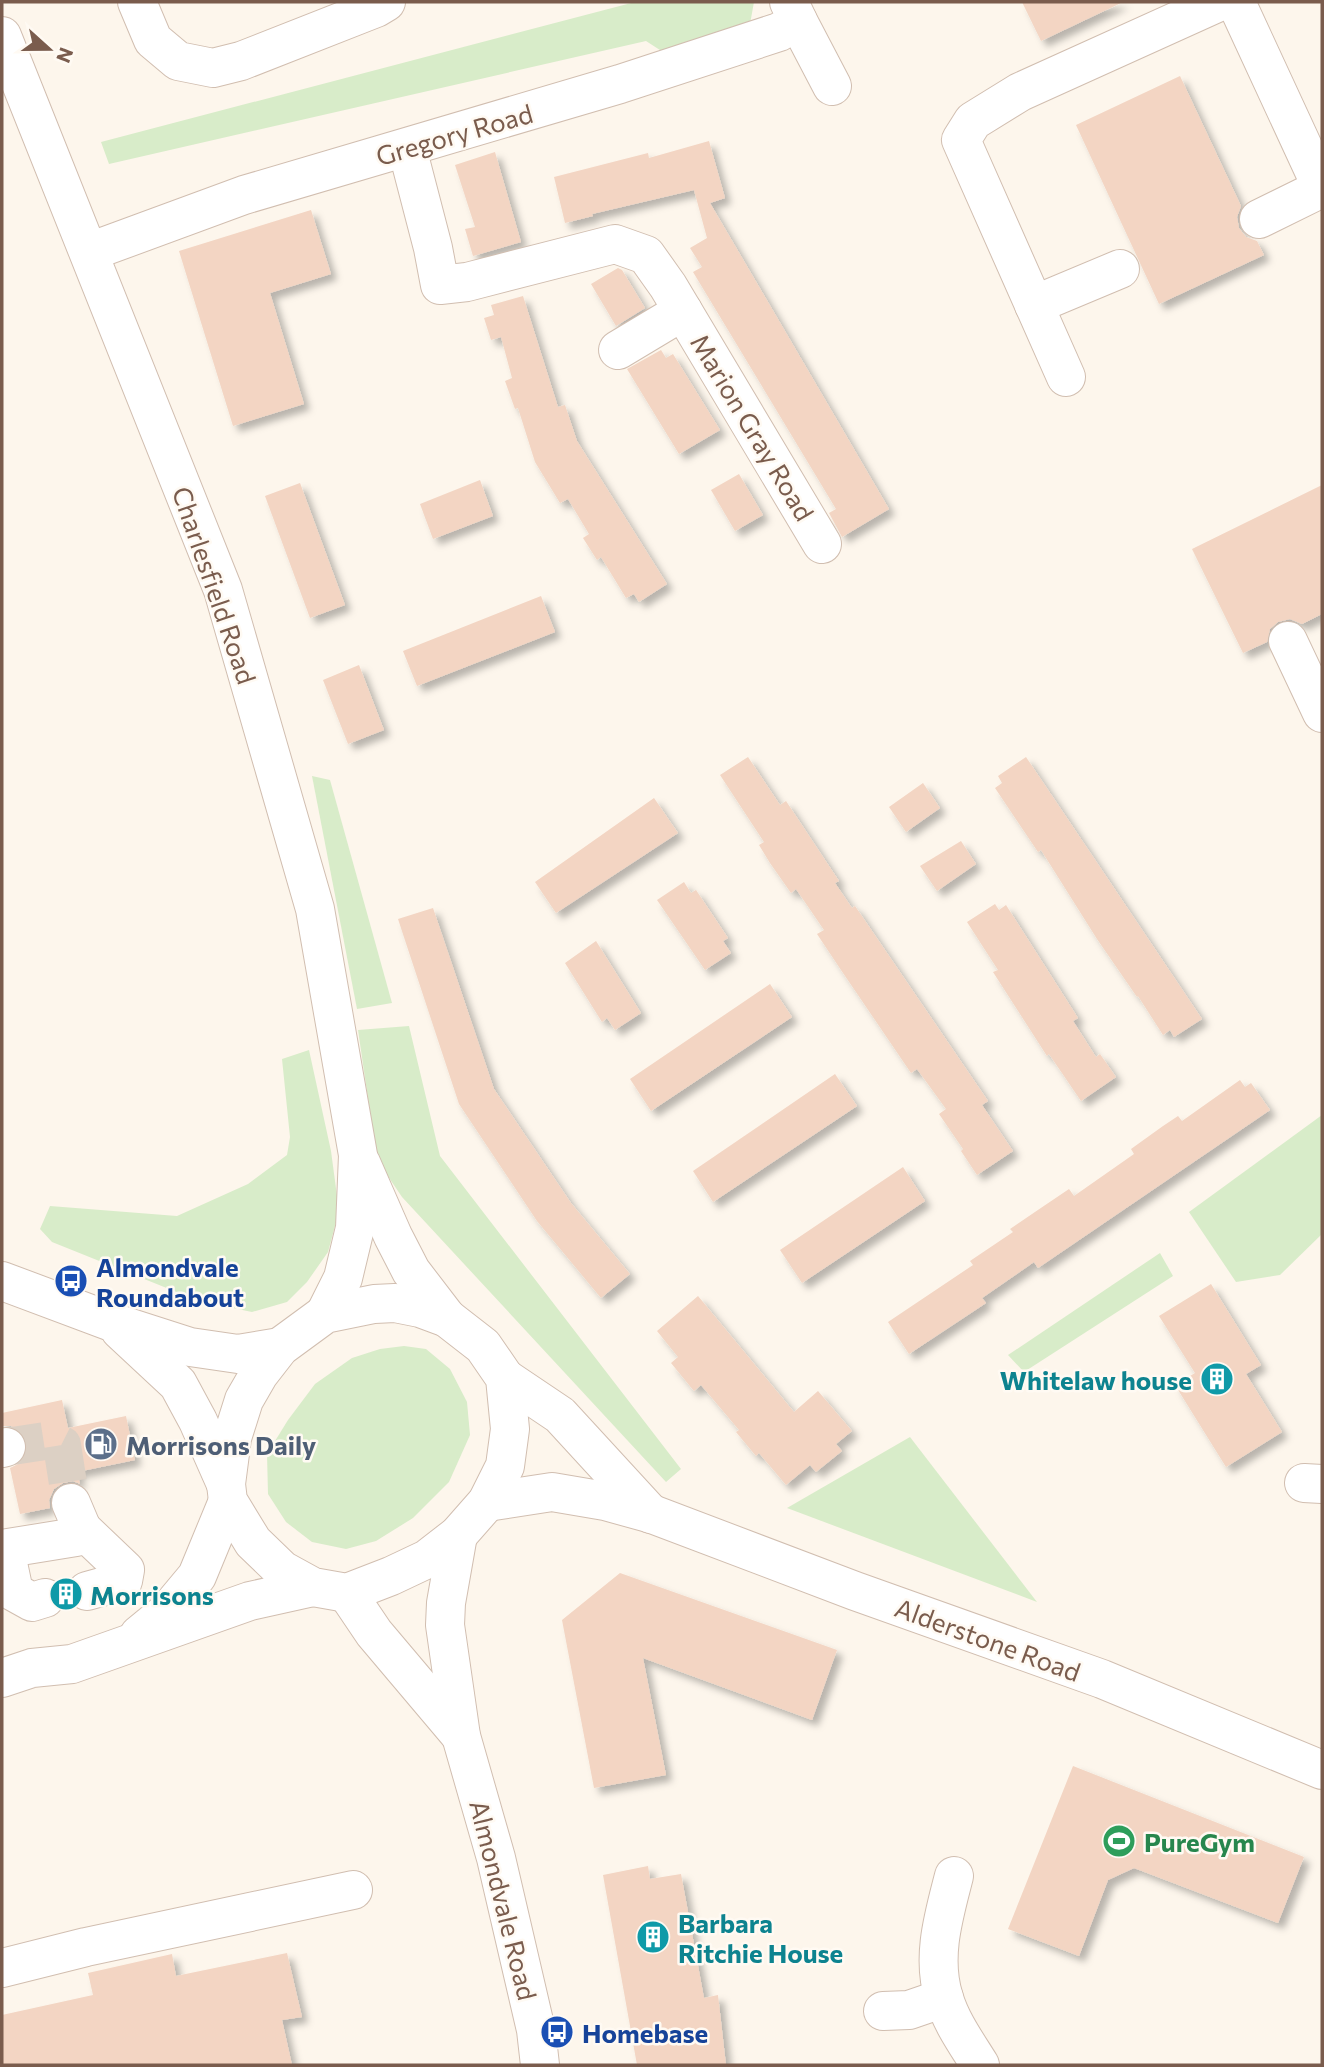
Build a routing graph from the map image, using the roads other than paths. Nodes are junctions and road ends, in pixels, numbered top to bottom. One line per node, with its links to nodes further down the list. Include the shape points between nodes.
1 (138, 2): 4 (street, via 153,40 178,61 213,68 241,61)
2 (1219, 2): 13 (street, via 1020,92 973,121 961,140)
3 (1236, 2): 9 (street)
4 (379, 4)
5 (794, 11): 7 (street); 8 (street, Gregory Road, via 779,32)
6 (2, 36): 11 (street, Charlesfield Road)
7 (832, 86)
8 (407, 148): 11 (street, Gregory Road, via 244,195); 14 (street, Marion Gray Road, via 440,285 615,244 646,255)
9 (1322, 188): 10 (street)
10 (1259, 219)
11 (89, 252): 20 (street, Charlesfield Road, via 223,590 315,909)
12 (1120, 269): 13 (street)
13 (1034, 304): 16 (street)
14 (683, 311): 15 (street, Marion Gray Road); 17 (street, Marion Gray Road)
15 (618, 350)
16 (1066, 377)
17 (822, 544)
18 (1288, 641): 19 (street)
19 (1321, 706)
20 (358, 1155): 22 (street, Charlesfield Road, via 355,1228 343,1278); 23 (street, Charlesfield Road, via 411,1271)
21 (2, 1281): 24 (street)
22 (326, 1314): 23 (street, via 395,1303); 25 (street)
23 (447, 1318): 26 (street, via 483,1346)
24 (109, 1321): 25 (street, via 190,1347 238,1354); 27 (street, via 178,1384)
25 (280, 1347): 27 (street, via 244,1400 232,1438)
26 (505, 1378): 28 (street, via 510,1429 505,1466); 29 (street, Alderstone Road, via 560,1415)
27 (227, 1493): 32 (street, via 253,1542 282,1570); 35 (street, via 197,1576 167,1612)
28 (487, 1502): 29 (street, Alderstone Road, via 552,1492); 30 (street)
29 (652, 1514): 38 (street, Alderstone Road, via 1102,1679)
30 (458, 1535): 32 (street, via 427,1559 391,1576); 37 (street, Almondvale Road, via 445,1625)
31 (3, 1549): 33 (street, via 76,1537 76,1516 125,1570 122,1581); 34 (street, via 14,1592 32,1602)
32 (330, 1590): 35 (street, via 250,1601); 37 (street, Almondvale Road, via 374,1633)
33 (87, 1591)
34 (45, 1598)
35 (127, 1646): 36 (street, via 72,1664 32,1668)
36 (2, 1678)
37 (461, 1736): 44 (street, Almondvale Road, via 496,1858)
38 (1322, 1770)
39 (954, 1876): 42 (street, via 940,1931)
40 (353, 1890): 41 (street)
41 (2, 1968)
42 (944, 1998): 43 (street, via 909,2010); 45 (street)
43 (883, 2011)
44 (540, 2065)
45 (980, 2065)

